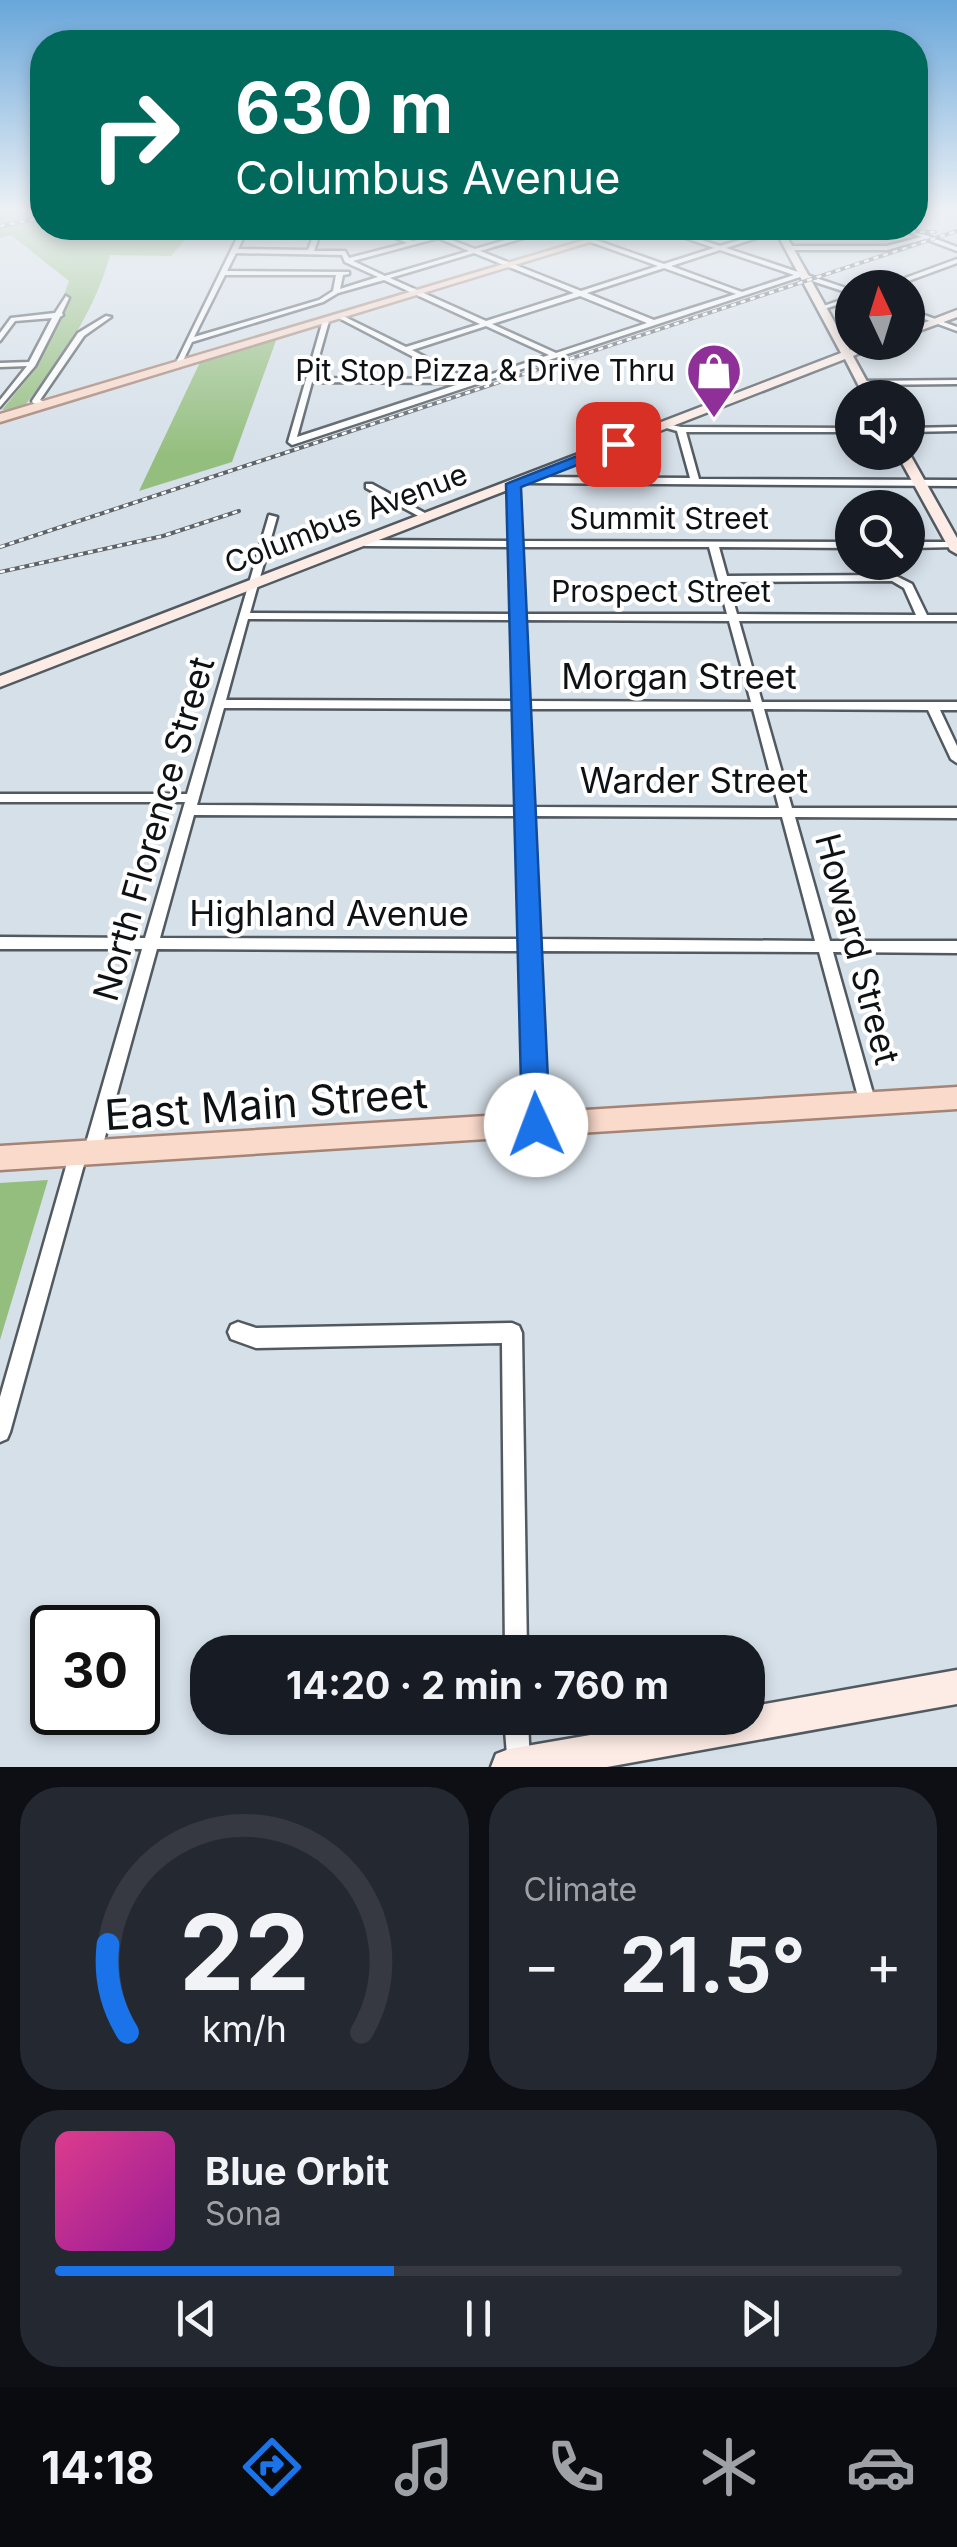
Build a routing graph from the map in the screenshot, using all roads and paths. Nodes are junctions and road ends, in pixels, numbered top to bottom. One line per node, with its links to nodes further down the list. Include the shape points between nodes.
1 (214, 291): 29 (street)
2 (413, 291): 10 (street)
3 (421, 291): 10 (main road)
4 (574, 291): 11 (street)
5 (583, 291): 11 (street)
6 (737, 291): 12 (street)
7 (746, 291): 12 (street)
8 (812, 291): 15 (street)
9 (336, 292): 29 (street)
10 (416, 293): 18 (main road); 24 (street)
11 (578, 293): 22 (street); 24 (street)
12 (741, 293): 22 (street)
13 (66, 298): 17 (street)
14 (835, 302): 15 (street)
15 (821, 308): 27 (street)
16 (957, 313): 23 (street)
17 (60, 315): 28 (street, via 13,319); 33 (street)
18 (339, 316): 21 (main road); 30 (street)
19 (108, 318): 41 (street, via 81,336 36,401)
20 (925, 318): 23 (street)
21 (325, 320): 35 (main road); 36 (street)
22 (652, 322): 31 (street)
23 (936, 322): 25 (street); 26 (street)
24 (485, 324): 30 (street); 31 (street)
25 (925, 326)
26 (957, 329)
27 (835, 333)
28 (0, 339)
29 (189, 341): 35 (street)
30 (405, 350): 37 (street)
31 (553, 354): 37 (street)
32 (835, 360): 43 (street, Columbus Avenue)
33 (32, 364): 34 (street); 40 (street)
34 (0, 365)
35 (177, 365): 41 (main road)
36 (309, 380): 37 (street); 37 (street, via 292,442)
37 (468, 381)
38 (925, 382): 39 (street)
39 (957, 382)
40 (1, 401)
41 (44, 405): 42 (main road)
42 (0, 418)
43 (673, 427): 45 (street); 48 (street, Columbus Avenue); 49 (street)
44 (957, 429): 46 (street)
45 (835, 430)
46 (925, 430)
47 (912, 470): 51 (street)
48 (520, 482): 49 (street); 54 (street, Columbus Avenue); 56 (street)
49 (695, 482): 51 (street)
50 (957, 482): 51 (street)
51 (919, 483): 60 (street)
52 (369, 486): 54 (street)
53 (272, 518): 62 (street, North Florence Street)
54 (429, 518): 55 (street, Columbus Avenue)
55 (364, 543): 56 (street, Summit Street); 62 (street, Columbus Avenue)
56 (515, 544): 57 (street, Summit Street); 64 (street)
57 (713, 544): 58 (street, Summit Street); 61 (street, Howard Street)
58 (835, 545)
59 (925, 546): 60 (street)
60 (956, 548)
61 (722, 579): 65 (street, Howard Street); 66 (street, via 894,578 908,586)
62 (253, 585): 63 (street, North Florence Street); 68 (street, Columbus Avenue)
63 (244, 616): 64 (street, Prospect Street); 69 (street, North Florence Street)
64 (518, 617): 65 (street, Prospect Street); 70 (street)
65 (733, 618): 66 (street, Prospect Street); 71 (street, Howard Street)
66 (923, 618): 67 (street, Prospect Street)
67 (957, 618)
68 (0, 682)
69 (220, 704): 70 (street, Morgan Street); 76 (street, North Florence Street)
70 (522, 704): 71 (street, Morgan Street); 77 (street)
71 (758, 705): 72 (street, Morgan Street); 78 (street, Howard Street)
72 (932, 706): 73 (street, Morgan Street); 74 (street)
73 (957, 706)
74 (957, 759)
75 (0, 798): 76 (street, Warder Street)
76 (192, 804): 77 (street, Warder Street); 81 (street, North Florence Street)
77 (525, 811): 78 (street, Warder Street); 82 (street)
78 (788, 812): 79 (street, Warder Street); 83 (street, Howard Street)
79 (957, 813)
80 (0, 942): 81 (street, Highland Avenue)
81 (154, 943): 82 (street, Highland Avenue); 88 (street, North Florence Street)
82 (530, 944): 83 (street, Highland Avenue); 87 (street)
83 (825, 946): 84 (street, Highland Avenue); 86 (street, Howard Street)
84 (957, 947)
85 (957, 1098): 86 (main road, East Main Street)
86 (868, 1104): 87 (main road, East Main Street)
87 (536, 1125): 88 (main road, East Main Street)
88 (85, 1156): 89 (main road, East Main Street); 91 (street, North Florence Street)
89 (0, 1158)
90 (238, 1332): 92 (street, via 256,1338 512,1333)
91 (0, 1432)
92 (516, 1635)
93 (957, 1688): 95 (street)
94 (515, 1735): 96 (street)
95 (614, 1757): 96 (street)
96 (514, 1766)

